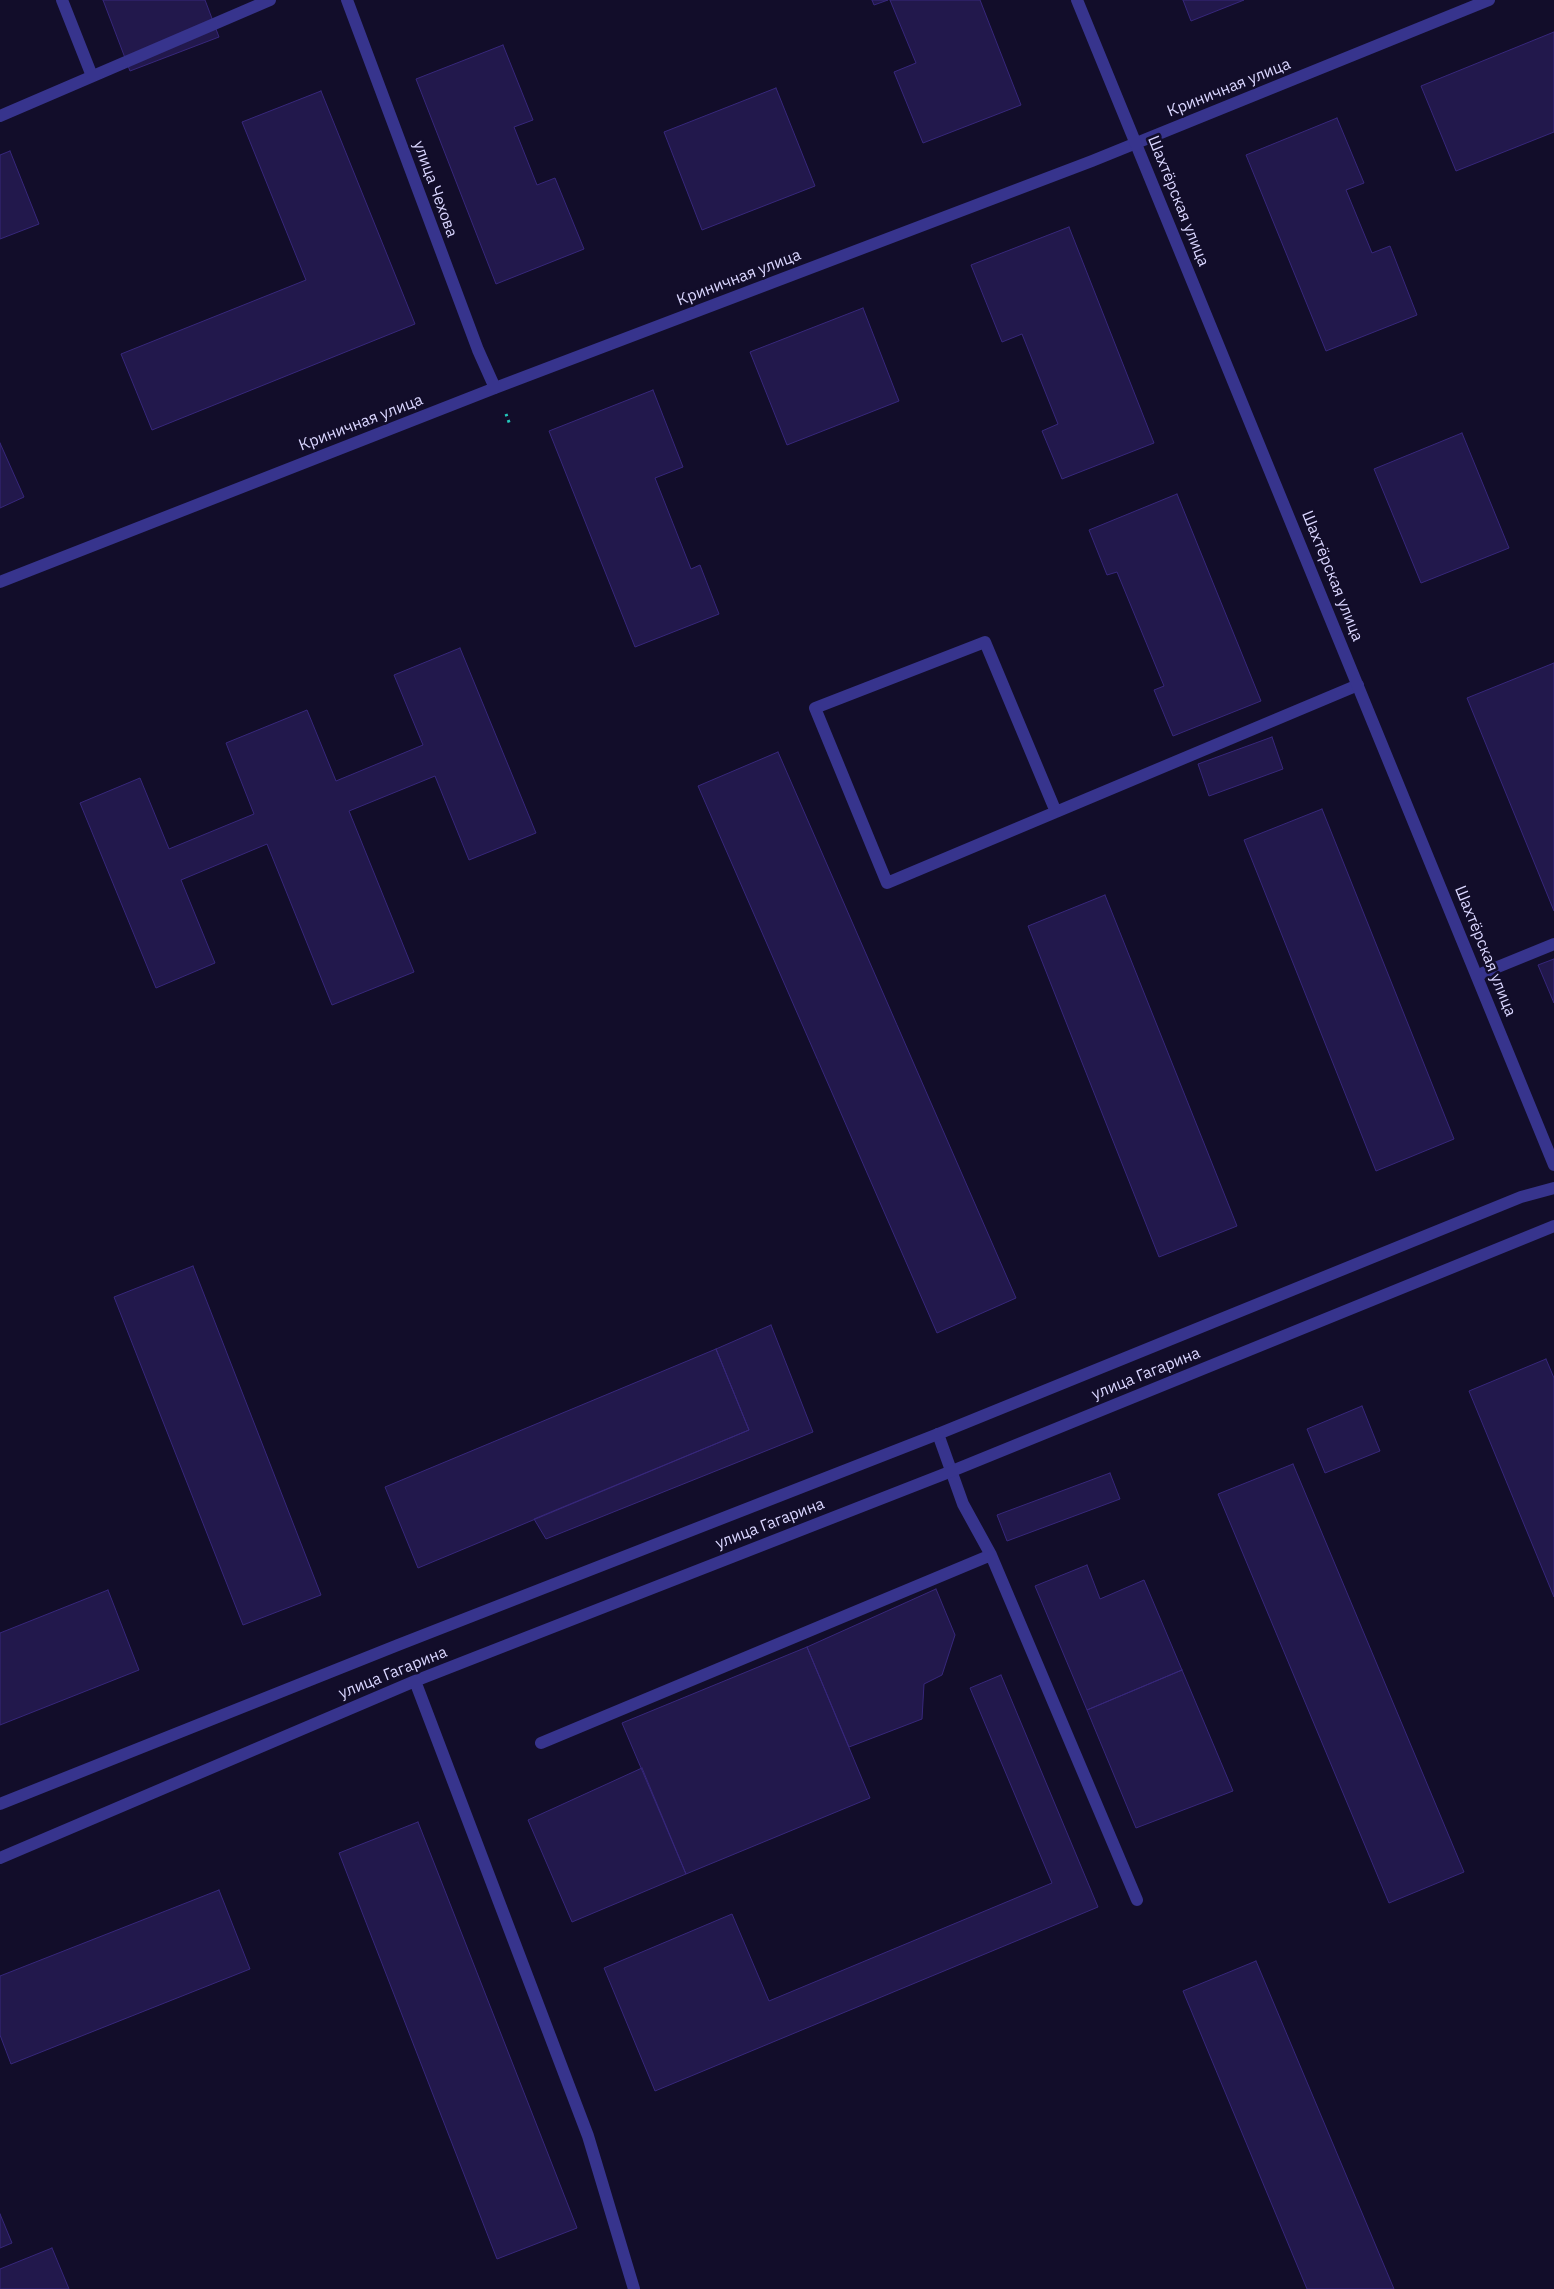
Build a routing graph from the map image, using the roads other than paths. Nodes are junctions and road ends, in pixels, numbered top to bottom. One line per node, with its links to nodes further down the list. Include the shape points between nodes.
1 (62, 0): 6 (street)
2 (270, 0): 6 (street)
3 (347, 0): 9 (street, улица Чехова, via 478,350)
4 (1077, 0): 8 (street, Шахтёрская улица)
5 (1489, 0): 8 (street, Криничная улица)
6 (92, 76): 7 (street)
7 (0, 116)
8 (1136, 143): 9 (street, Криничная улица); 11 (street, Шахтёрская улица)
9 (496, 388): 10 (street, Криничная улица)
10 (0, 582)
11 (1358, 685): 12 (street); 14 (street, Шахтёрская улица)
12 (1056, 812): 12 (street, via 887,882 815,708 985,642)
13 (1554, 944): 14 (street)
14 (1478, 975): 15 (street, Шахтёрская улица)
15 (1554, 1165)
16 (1554, 1188): 18 (street, улица Гагарина, via 1521,1197)
17 (1554, 1226): 19 (street, улица Гагарина)
18 (938, 1434): 19 (street); 23 (street, улица Гагарина)
19 (952, 1471): 20 (street, via 963,1504); 21 (street, улица Гагарина)
20 (991, 1555): 22 (street); 25 (street)
21 (415, 1681): 24 (street, улица Гагарина); 26 (street, via 588,2136)
22 (541, 1743)
23 (0, 1804)
24 (0, 1858)
25 (1137, 1900)
26 (634, 2289)

